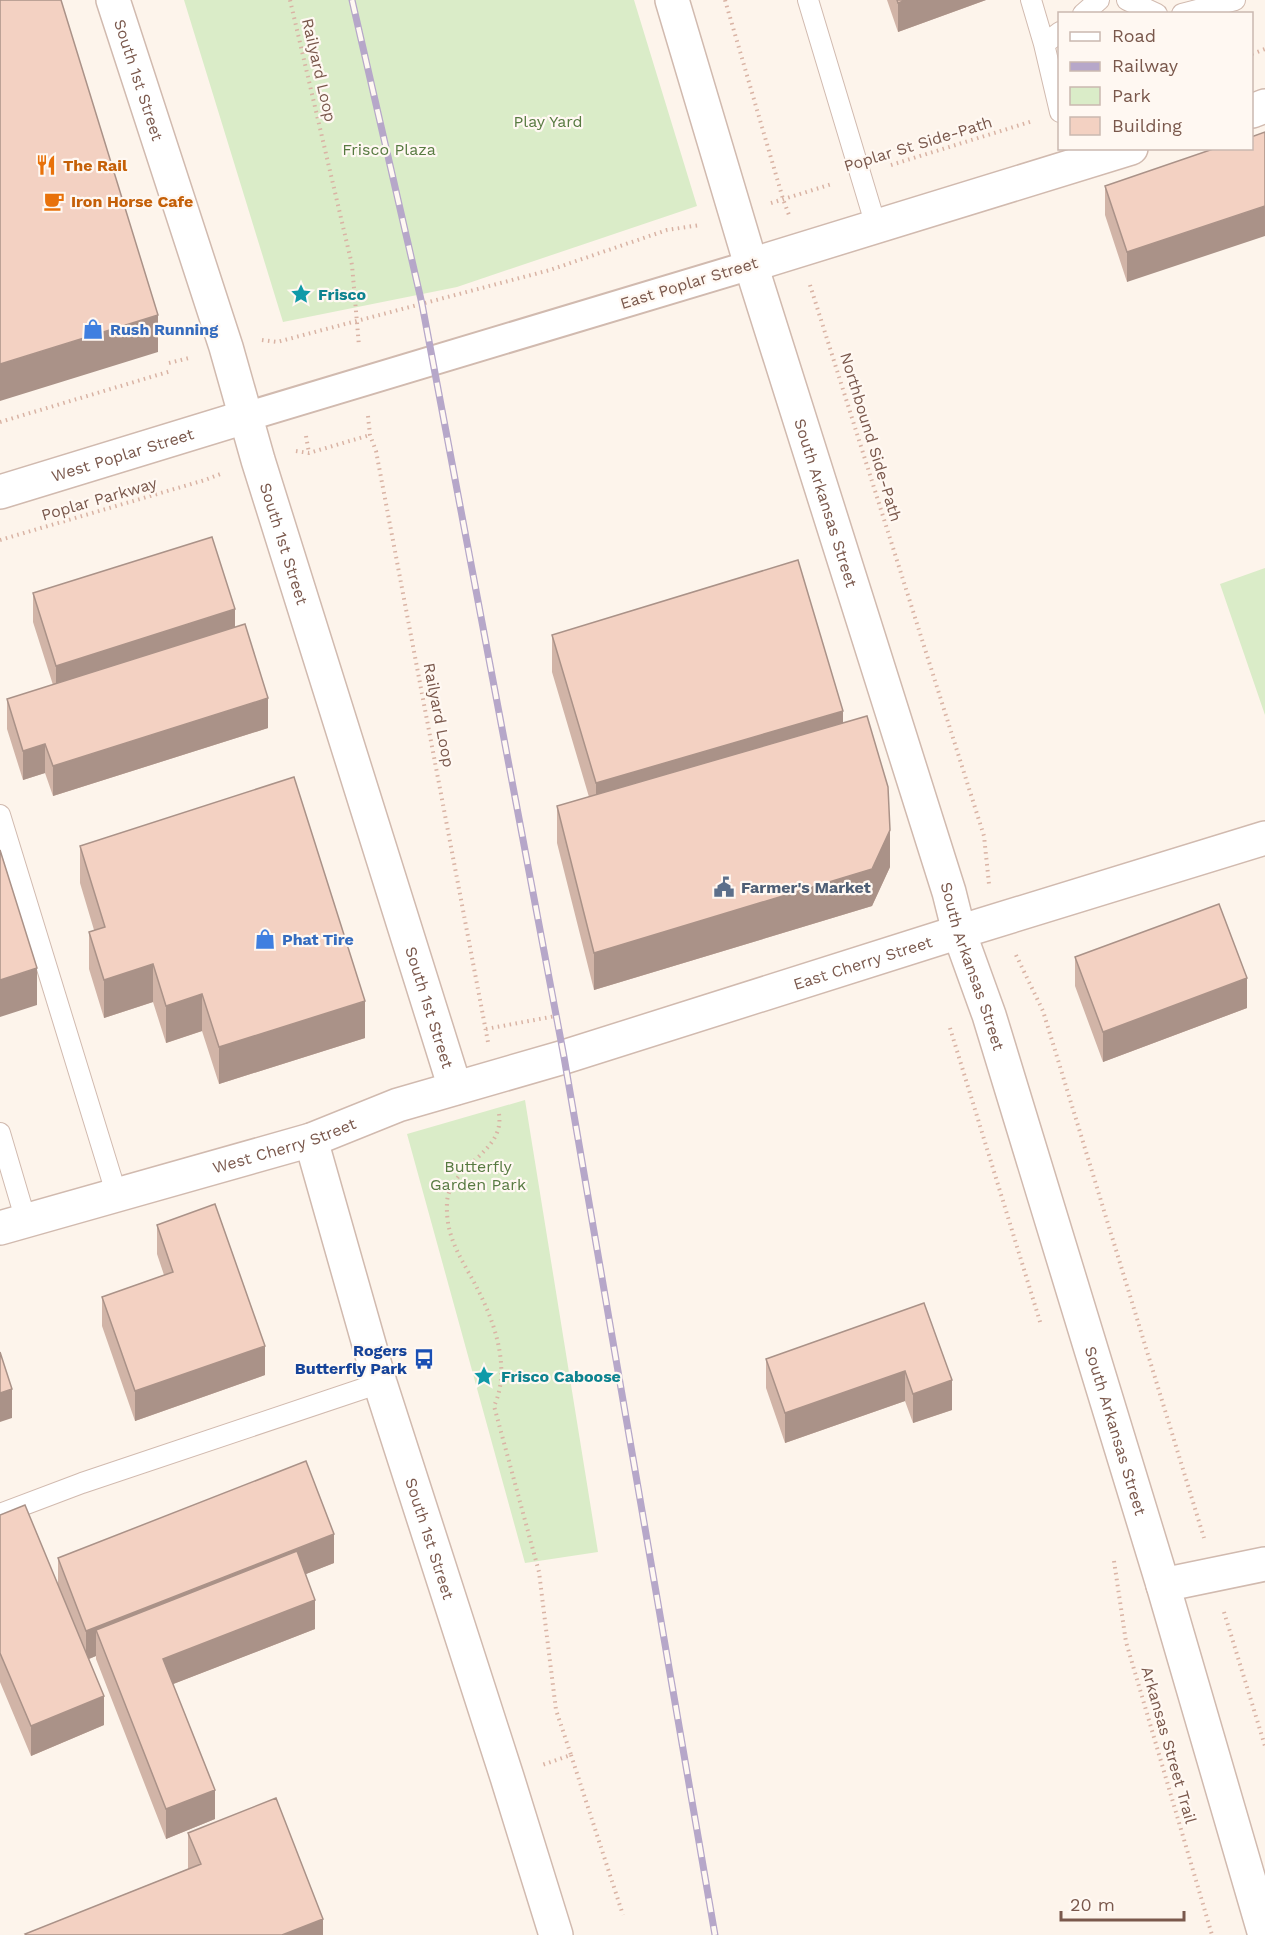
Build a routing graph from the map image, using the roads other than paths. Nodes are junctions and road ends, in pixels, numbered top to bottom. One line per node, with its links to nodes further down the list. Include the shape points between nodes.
1 (113, 0): 17 (street, South 1st Street, via 226,347)
2 (672, 0): 16 (street, South Arkansas Street)
3 (808, 0): 15 (lane)
4 (1030, 0): 11 (lane)
5 (1100, 0): 8 (lane)
6 (1127, 0): 9 (lane)
7 (1235, 0): 10 (lane)
8 (1085, 12)
9 (1153, 12)
10 (1190, 12)
11 (1052, 38): 12 (lane)
12 (1058, 101)
13 (1118, 150): 14 (street, East Poplar Street)
14 (1073, 157): 15 (street, East Poplar Street)
15 (876, 226): 16 (street, East Poplar Street)
16 (751, 265): 17 (street, East Poplar Street); 21 (street, South Arkansas Street)
17 (245, 417): 18 (street, West Poplar Street); 23 (street, South 1st Street)
18 (0, 492)
19 (0, 814): 26 (lane)
20 (1265, 838): 21 (street, East Cherry Street)
21 (959, 932): 22 (street, East Cherry Street); 31 (street, South Arkansas Street, via 989,1015)
22 (564, 1057): 23 (street, West Cherry Street)
23 (455, 1088): 25 (street, West Cherry Street, via 398,1105)
24 (0, 1133): 27 (lane)
25 (311, 1140): 26 (street, West Cherry Street); 28 (street, South 1st Street)
26 (117, 1196): 27 (street, West Cherry Street)
27 (13, 1225)
28 (380, 1383): 29 (lane); 32 (street, South 1st Street)
29 (0, 1514)
30 (1265, 1564): 31 (street)
31 (1163, 1585): 33 (street, South Arkansas Street)
32 (556, 1935)
33 (1265, 1935)

